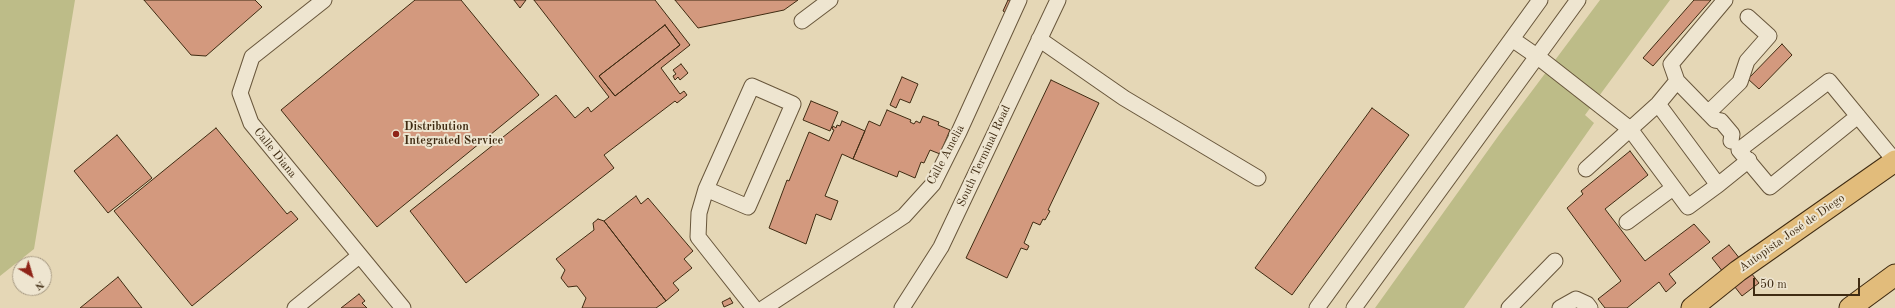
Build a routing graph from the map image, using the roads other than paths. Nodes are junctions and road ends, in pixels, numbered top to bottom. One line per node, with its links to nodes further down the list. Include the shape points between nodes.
1 (324, 0): 26 (street, Calle Diana, via 252,57 240,93 251,124)
2 (830, 0): 9 (street)
3 (1019, 0): 32 (street, Calle Amelia, via 959,132 932,184 904,216)
4 (1058, 0): 10 (street, South Terminal Road)
5 (1540, 0): 11 (street)
6 (1578, 0): 12 (street)
7 (1725, 0): 13 (street, via 1671,64)
8 (1748, 17): 16 (street, via 1769,36 1747,61 1740,82)
9 (802, 21)
10 (1039, 39): 21 (street, via 1124,98); 33 (street, South Terminal Road, via 941,247)
11 (1512, 39): 12 (street); 34 (street)
12 (1538, 57): 17 (street); 35 (street)
13 (1678, 81): 14 (street); 16 (street)
14 (1658, 104): 17 (street); 22 (street)
15 (1858, 116): 18 (street, via 1829,81); 18 (street, via 1770,187); 19 (street)
16 (1712, 117): 18 (street, via 1725,125)
17 (1630, 129): 20 (street); 23 (street)
18 (1740, 150): 22 (street)
19 (1895, 161): 39 (highway, Autopista José de Diego, via 1738,271)
20 (1586, 169)
21 (1258, 178)
22 (1718, 185): 23 (street, via 1688,207)
23 (1673, 188): 25 (street)
24 (706, 189): 24 (street, via 752,86 792,104 748,207); 31 (street, via 699,213 698,238)
25 (1627, 222)
26 (359, 256): 29 (street); 30 (street, Calle Diana)
27 (1555, 261): 36 (street)
28 (1895, 276): 40 (highway)
29 (295, 308)
30 (403, 308)
31 (754, 308)
32 (764, 308)
33 (902, 308)
34 (1317, 308)
35 (1354, 308)
36 (1509, 308)
37 (1560, 308): 38 (street, via 1576,299)
38 (1590, 308)
39 (1692, 308)
40 (1850, 308)

